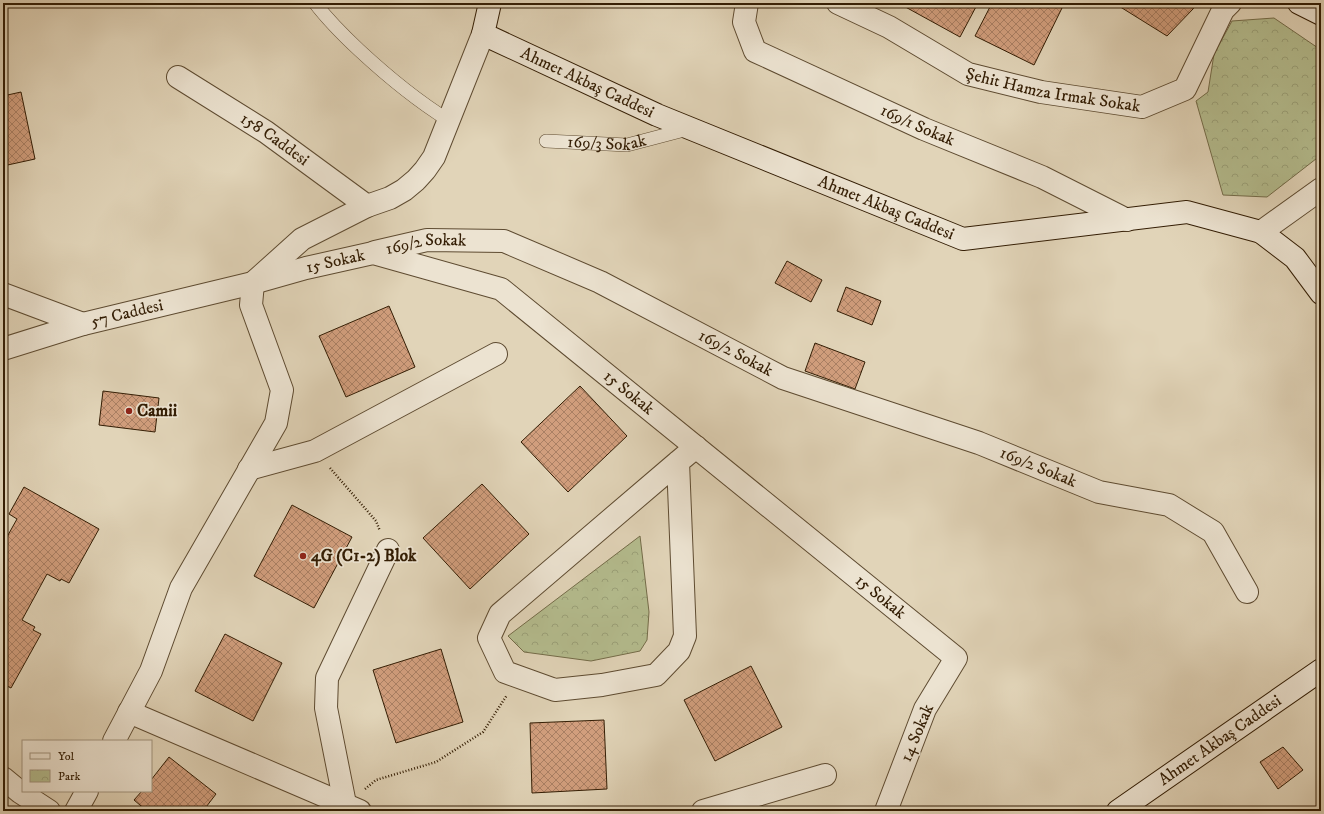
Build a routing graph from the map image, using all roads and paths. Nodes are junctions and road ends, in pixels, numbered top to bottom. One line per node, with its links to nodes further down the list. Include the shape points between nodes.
1 (315, 3): 10 (lane, via 338,30 387,76)
2 (490, 3): 8 (street)
3 (747, 3): 15 (street, 169/1 Sokak, via 744,22 755,51 924,129 1042,177)
4 (838, 3): 5 (street, Şehit Hamza Irmak Sokak, via 889,27 968,74 1041,92 1142,107 1185,89 1223,10)
5 (1230, 3)
6 (1299, 3): 7 (street)
7 (1321, 14)
8 (483, 34): 10 (street); 11 (street, Ahmet Akbaş Caddesi)
9 (178, 77): 14 (street, 158 Caddesi, via 266,132)
10 (448, 120): 14 (street, via 434,157 416,180 390,198)
11 (690, 128): 12 (lane, 169/3 Sokak, via 627,145); 15 (street, Ahmet Akbaş Caddesi, via 963,238)
12 (546, 141)
13 (1321, 189): 16 (street)
14 (367, 206): 18 (street, via 302,239)
15 (1127, 220): 16 (street, Ahmet Akbaş Caddesi, via 1187,212)
16 (1261, 232): 19 (street, Ahmet Akbaş Caddesi, via 1295,258)
17 (373, 253): 18 (street, 15 Sokak); 24 (street, 15 Sokak, via 501,289); 29 (street, 169/2 Sokak, via 427,240 504,241 600,282 784,378 979,443 1100,492 1169,505 1213,532)
18 (253, 283): 21 (street, 57 Caddesi); 27 (street, via 251,305 282,390 276,423)
19 (1321, 293)
20 (3, 294): 21 (street)
21 (83, 324): 22 (street, 57 Caddesi)
22 (3, 349)
23 (496, 354): 25 (street)
24 (696, 447): 26 (street); 30 (street, 15 Sokak)
25 (315, 451): 27 (street); 28 (path, via 376,520)
26 (678, 462): 32 (street, via 500,614 490,638 504,672); 32 (street, via 686,636 678,651 656,675 602,686 555,690)
27 (249, 469): 33 (street, via 181,588 151,671)
28 (388, 550): 38 (street, via 327,678 326,708)
29 (1247, 592)
30 (956, 658): 42 (street, 14 Sokak, via 925,709)
31 (1321, 670): 43 (street, Ahmet Akbaş Caddesi)
32 (519, 677): 38 (path, via 483,732 436,762 376,780)
33 (129, 712): 34 (street); 38 (street)
34 (115, 740)
35 (825, 775): 41 (street)
36 (3, 778): 39 (street)
37 (86, 792): 40 (street)
38 (353, 807)
39 (49, 811)
40 (76, 811)
41 (703, 811)
42 (886, 811)
43 (1118, 811)

